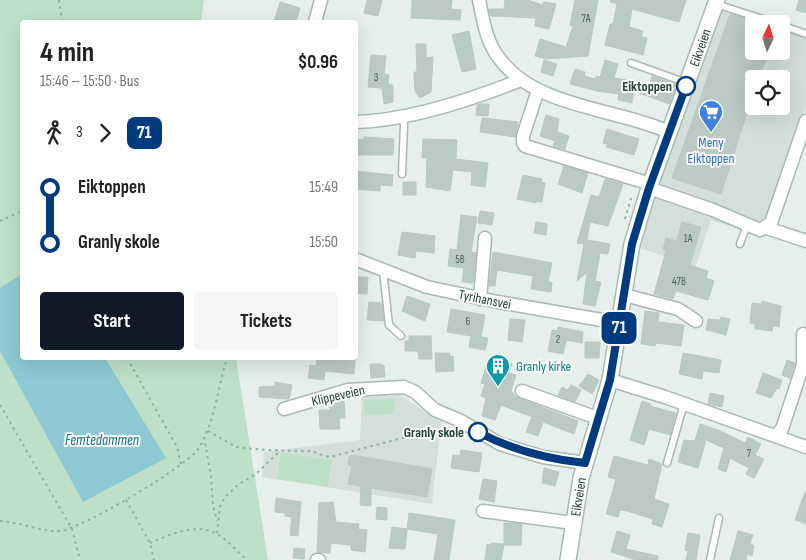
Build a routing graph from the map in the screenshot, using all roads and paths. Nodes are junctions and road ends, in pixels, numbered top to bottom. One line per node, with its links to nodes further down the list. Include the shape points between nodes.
1 (59, 0): 6 (path)
2 (321, 0): 7 (street)
3 (479, 0): 11 (street, via 495,52)
4 (716, 2): 5 (lane); 12 (main road, Eikveien)
5 (754, 15)
6 (62, 20)
7 (316, 20)
8 (790, 28): 9 (lane)
9 (806, 34)
10 (631, 63): 12 (lane)
11 (521, 80): 13 (street); 14 (street)
12 (687, 83): 17 (main road, Eikveien)
13 (538, 90): 17 (street); 19 (street, via 523,136 525,146)
14 (402, 115): 16 (street); 18 (lane)
15 (806, 121): 23 (street)
16 (358, 122)
17 (669, 132): 19 (main road, Eikveien)
18 (402, 174)
19 (645, 185): 22 (street); 29 (main road, Eikveien)
20 (20, 212): 21 (path)
21 (0, 221)
22 (747, 225): 23 (street, via 760,230); 26 (lane)
23 (767, 228): 25 (street)
24 (485, 238): 30 (street)
25 (806, 241)
26 (740, 244)
27 (358, 260): 28 (street, Tyrihansvei)
28 (383, 270): 30 (street, Tyrihansvei, via 427,287); 34 (lane, via 389,325)
29 (624, 295): 31 (street, via 678,309); 32 (main road, Eikveien)
30 (480, 299): 32 (street, Tyrihansvei)
31 (696, 321)
32 (620, 323): 37 (main road, Eikveien)
33 (804, 334): 45 (street, via 803,364 782,429)
34 (401, 336)
35 (128, 360): 51 (path, via 177,447)
36 (226, 360): 43 (path)
37 (610, 380): 39 (street); 42 (main road, Eikveien)
38 (522, 391): 42 (street)
39 (684, 404): 45 (street); 50 (lane)
40 (0, 405): 58 (path)
41 (284, 409): 49 (street, Klippeveien, via 348,390 404,387 435,410 500,444 543,457)
42 (600, 418): 49 (main road, Eikveien)
43 (207, 431): 46 (path); 48 (path, via 236,447)
44 (462, 434): 48 (path, via 414,435 330,457 310,451)
45 (775, 436): 47 (street)
46 (204, 437): 51 (path, via 192,456); 56 (path)
47 (806, 447)
48 (280, 450): 56 (path, via 256,474 230,490 220,506)
49 (585, 463): 57 (main road, Eikveien)
50 (667, 463)
51 (180, 464): 52 (path)
52 (126, 500): 58 (path); 60 (path)
53 (483, 511): 57 (street, Eikveien)
54 (719, 518): 65 (lane)
55 (0, 521): 58 (path, via 58,531)
56 (217, 521): 59 (path)
57 (573, 523): 64 (main road, Eikveien)
58 (72, 529): 61 (path)
59 (216, 533): 60 (path, via 195,530 173,533); 63 (path)
60 (150, 543): 62 (path)
61 (80, 560)
62 (154, 560)
63 (246, 560)
64 (568, 560)
65 (710, 560)

